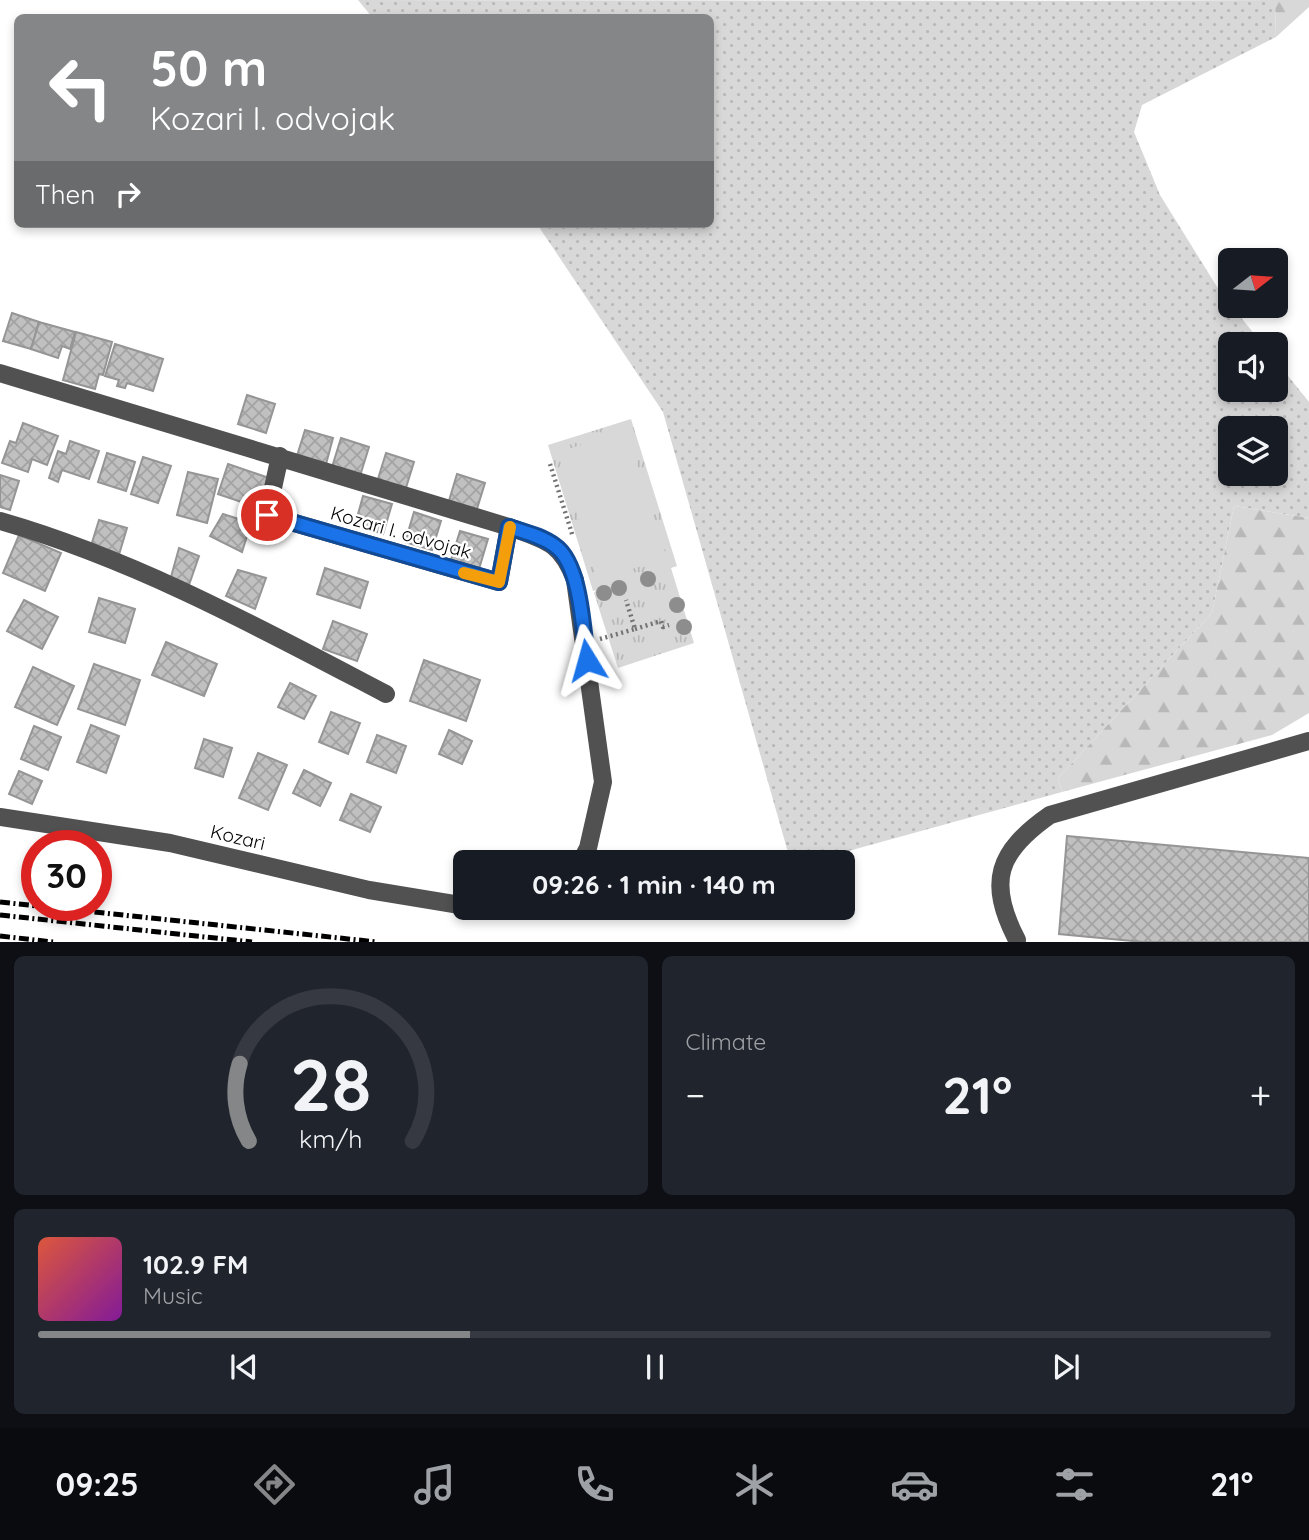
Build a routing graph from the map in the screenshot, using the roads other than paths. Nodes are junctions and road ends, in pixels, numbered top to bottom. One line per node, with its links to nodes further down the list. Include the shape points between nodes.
1 (0, 373): 2 (street, Kozari I. odvojak)
2 (280, 456): 4 (street, Kozari I. odvojak); 4 (street, Kozari I. odvojak, via 267,515 499,582)
3 (0, 521): 5 (street, via 69,544 218,607)
4 (509, 527): 8 (street, via 557,546 575,580 603,782)
5 (386, 694)
6 (1309, 741): 10 (street, via 1050,815 1026,832 1005,859 998,880 1000,900)
7 (0, 817): 9 (street, Kozari, via 170,843 369,890)
8 (587, 850)
9 (453, 904)
10 (1017, 940)

